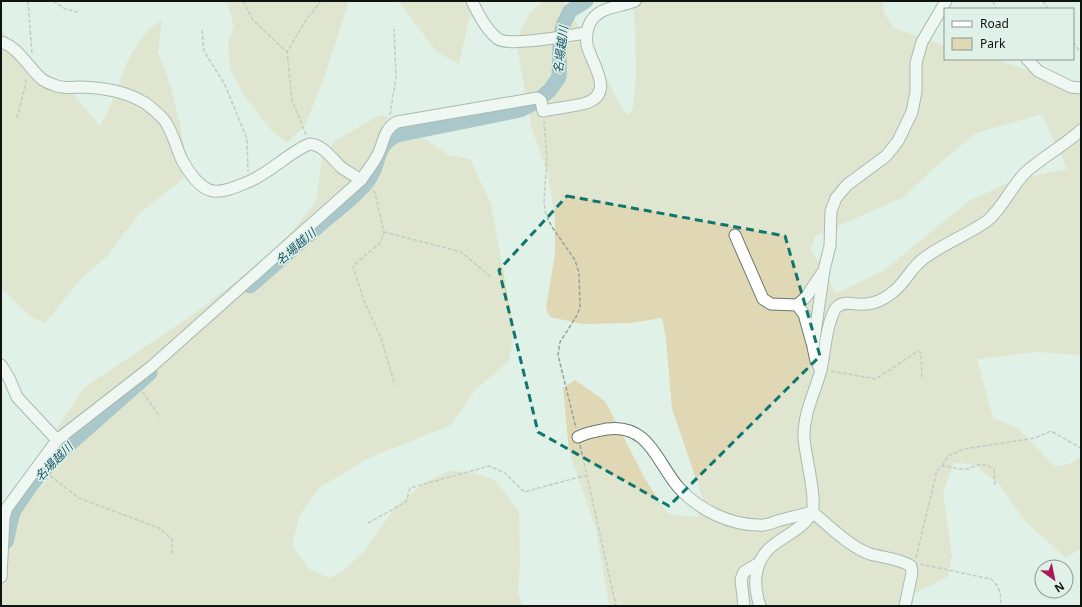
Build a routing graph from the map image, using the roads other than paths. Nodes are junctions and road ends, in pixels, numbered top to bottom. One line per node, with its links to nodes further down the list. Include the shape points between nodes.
1 (472, 1): 6 (street, via 477,13 499,40 516,42)
2 (635, 1): 6 (street, via 613,6 600,13 591,20)
3 (946, 1): 4 (street)
4 (937, 17): 5 (street); 13 (street, via 922,42 916,63 916,92 912,112 898,141 886,156 847,185 836,198 831,211 830,246)
5 (944, 24)
6 (586, 33): 11 (street, via 587,45 601,88 592,100 586,103 542,107 540,99 537,98 397,122 387,130)
7 (1, 42): 11 (street, via 13,49 43,80 58,87 112,90 145,103 165,122 182,160 192,175 204,188 211,191 218,192 263,175 309,144 320,147 342,168)
8 (1028, 60): 9 (street, via 1038,71 1071,87)
9 (1081, 88)
10 (1081, 130): 17 (street, via 1023,175 996,213 923,259 912,268 894,292 880,301 867,305 842,304 836,308 830,321)
11 (365, 183): 19 (street, via 152,367)
12 (735, 235): 14 (street, via 763,299 771,304)
13 (824, 270): 14 (street); 15 (street)
14 (797, 306): 15 (street, via 804,314)
15 (813, 347): 17 (street)
16 (1, 366): 19 (street, via 17,397)
17 (821, 370): 20 (street, via 805,419 804,438 813,498)
18 (578, 437): 20 (street, via 587,432 614,428 630,430 640,436 658,456 678,487 692,501 740,524 761,526)
19 (57, 440): 22 (street, via 7,508 4,518)
20 (812, 512): 21 (street, via 796,530 775,544); 25 (street, via 851,544 869,553 911,566 912,573)
21 (759, 563): 23 (street, via 744,572 741,579); 24 (street, via 755,580)
22 (1, 577)
23 (744, 606)
24 (760, 606)
25 (905, 606)

